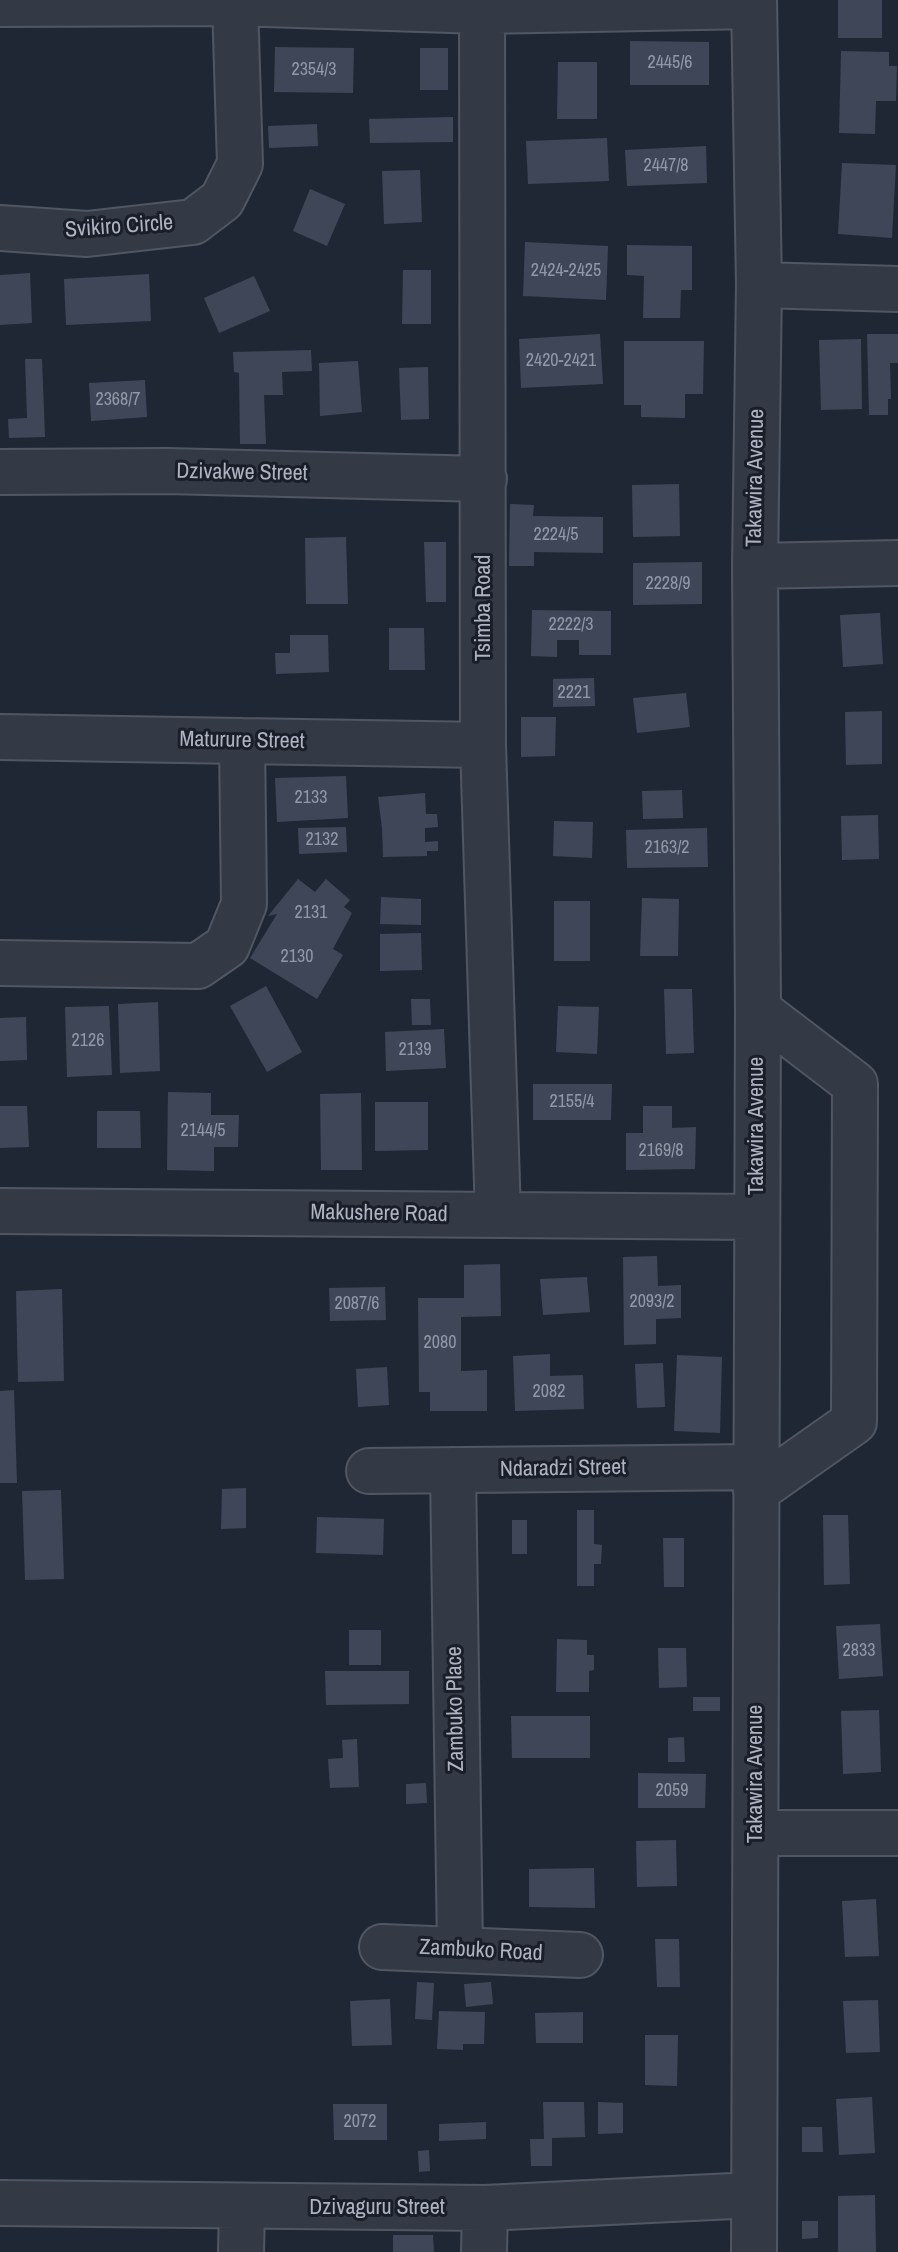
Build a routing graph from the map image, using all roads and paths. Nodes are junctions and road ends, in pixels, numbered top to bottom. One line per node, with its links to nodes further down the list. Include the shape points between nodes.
1 (235, 3): 3 (street); 4 (street); 5 (street, Svikiro Circle, via 240,164 222,200 193,222 87,234)
2 (754, 3): 4 (street); 6 (street, Takawira Avenue)
3 (0, 4)
4 (482, 6): 9 (street, Tsimba Road)
5 (0, 228)
6 (759, 285): 7 (street); 11 (street, Takawira Avenue)
7 (898, 289)
8 (0, 472): 9 (street, Dzivakwe Street)
9 (484, 479): 14 (street, Tsimba Road)
10 (898, 563): 11 (street)
11 (755, 566): 16 (street, Takawira Avenue)
12 (0, 737): 13 (street, Maturure Street)
13 (242, 741): 14 (street, Maturure Street); 15 (street, via 244,904 227,946 198,966)
14 (483, 745): 18 (street, Tsimba Road)
15 (0, 963)
16 (758, 1010): 19 (street, Takawira Avenue); 22 (street, via 855,1084 854,1422)
17 (0, 1211): 18 (street, Makushere Road)
18 (498, 1215): 19 (street, Makushere Road)
19 (757, 1217): 22 (street, Takawira Avenue)
20 (453, 1470): 21 (street, Ndaradzi Street); 22 (street, Ndaradzi Street); 26 (street, Zambuko Place)
21 (369, 1471)
22 (757, 1479): 23 (street, Takawira Avenue)
23 (756, 1833): 24 (street); 28 (street, Takawira Avenue)
24 (898, 1833)
25 (382, 1947): 26 (street, Zambuko Road)
26 (460, 1949): 27 (street, Zambuko Road)
27 (580, 1955)
28 (754, 2195): 31 (street, Dzivaguru Street); 34 (street, Takawira Avenue)
29 (0, 2203): 30 (street, Dzivaguru Street)
30 (242, 2207): 31 (street, Dzivaguru Street); 32 (street)
31 (485, 2208): 33 (street)
32 (241, 2252)
33 (484, 2252)
34 (754, 2252)

